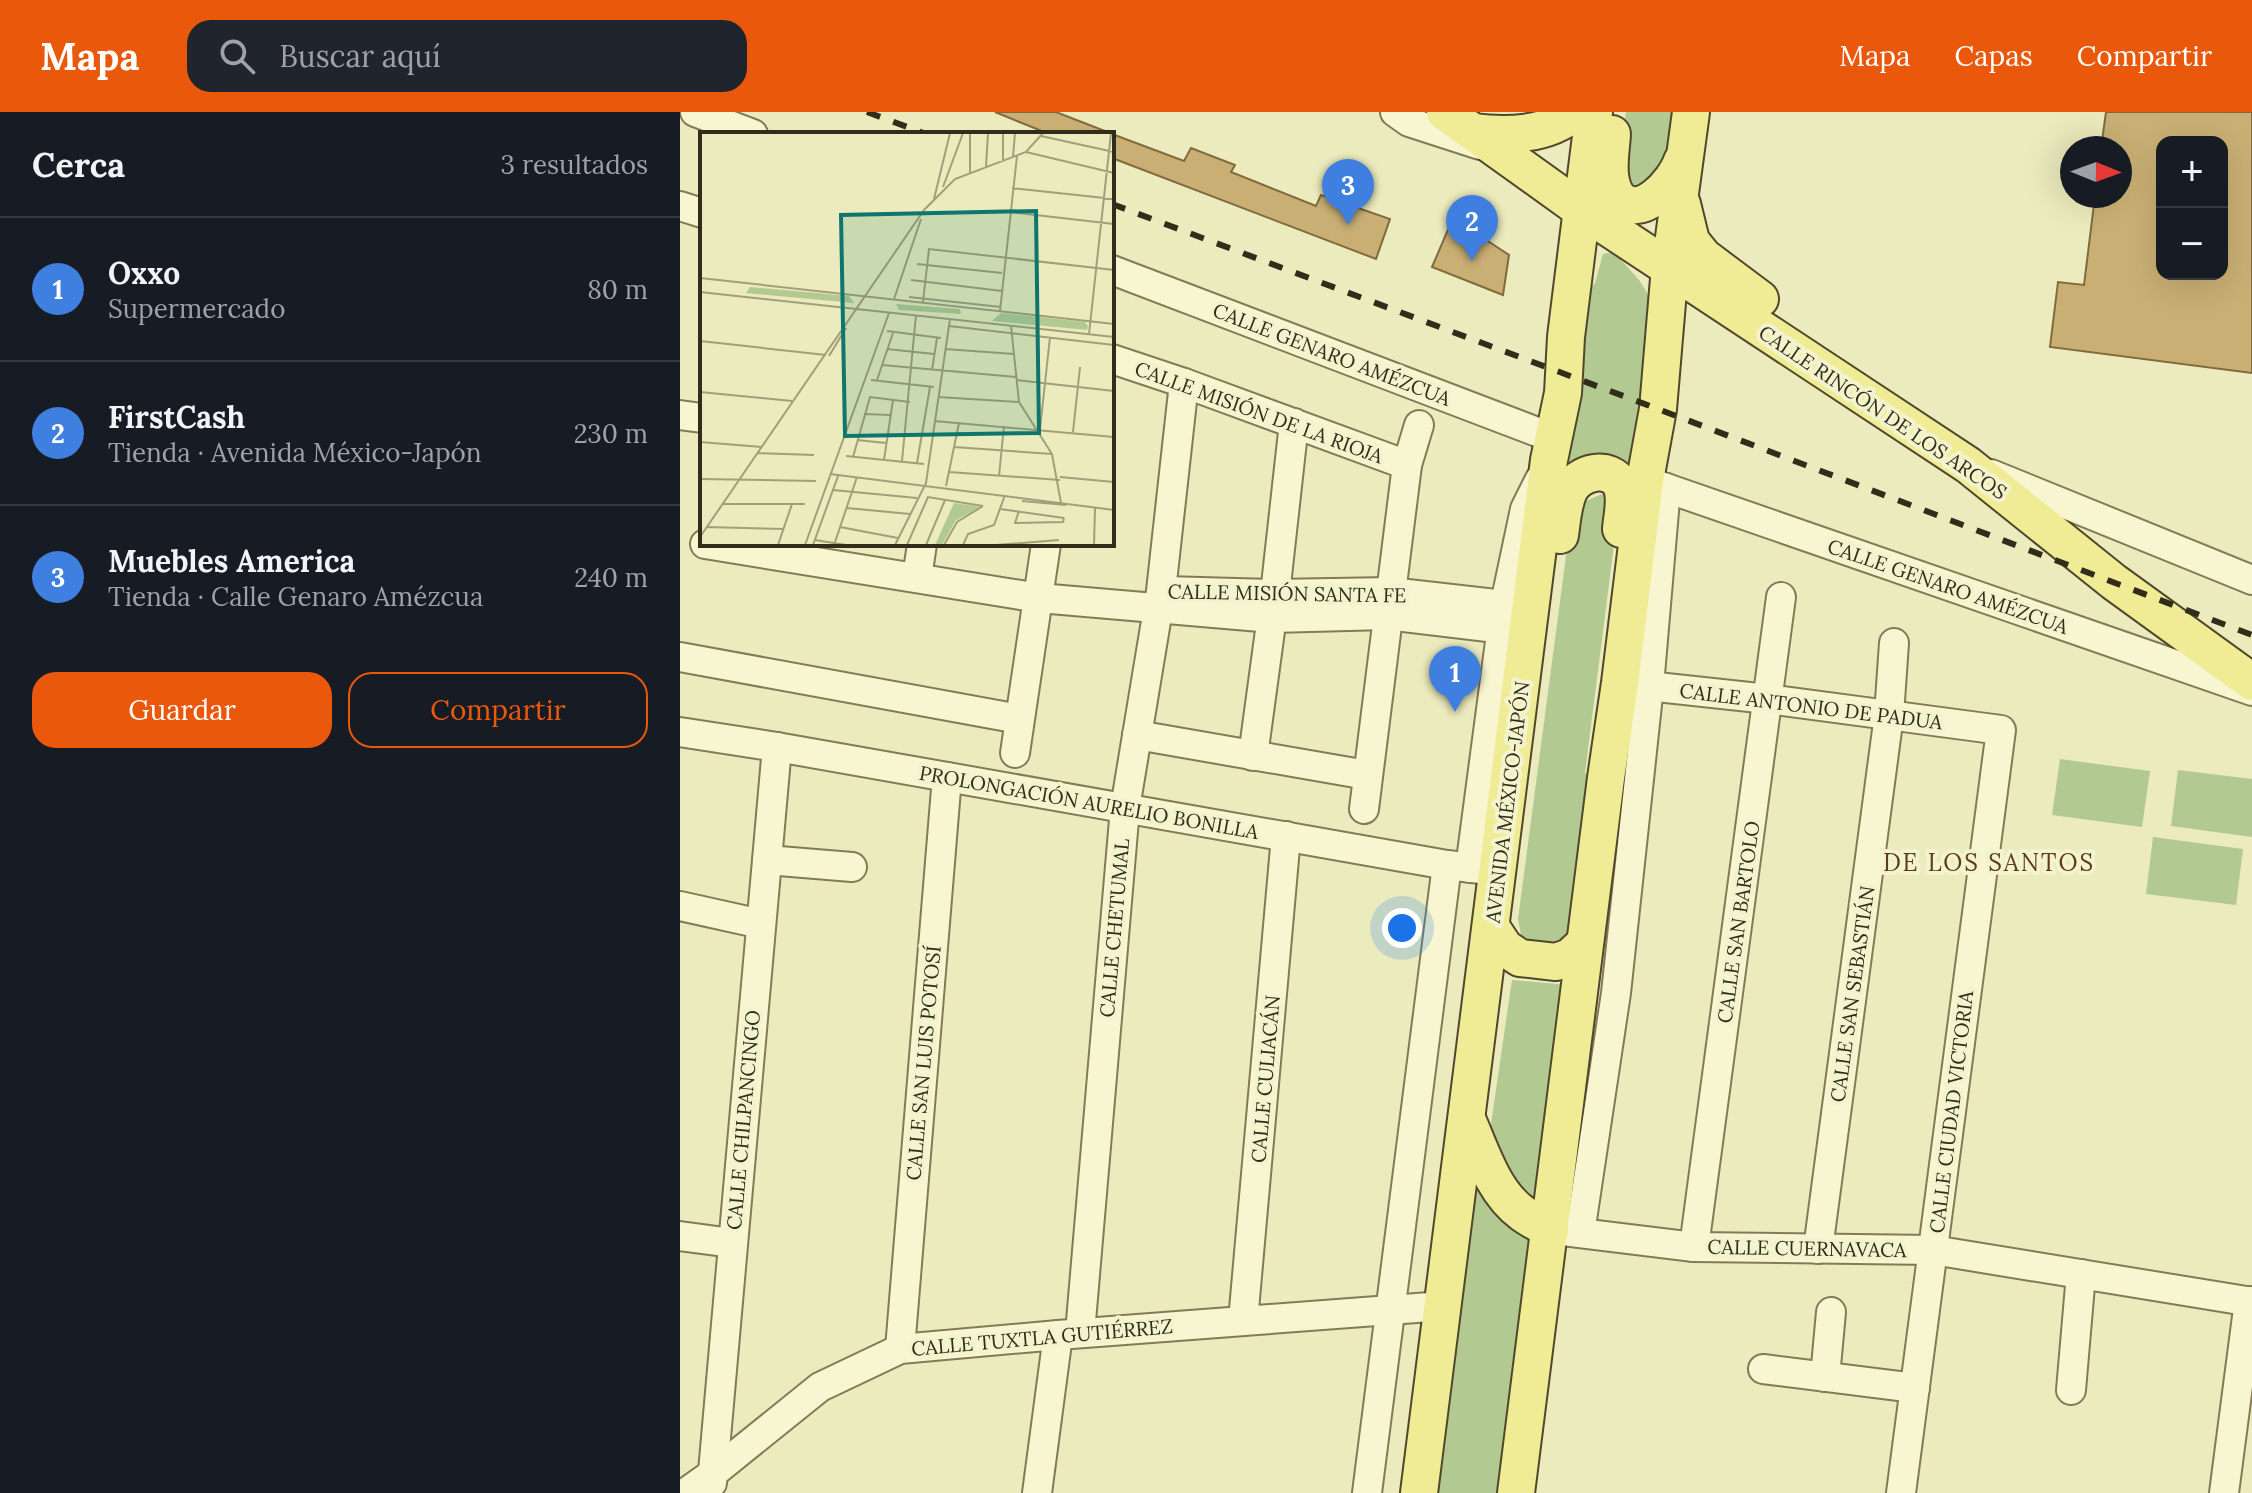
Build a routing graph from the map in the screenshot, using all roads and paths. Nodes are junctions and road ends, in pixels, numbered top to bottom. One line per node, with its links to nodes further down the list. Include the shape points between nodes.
1 (695, 112): 7 (street)
2 (1395, 112): 8 (street, via 1409,122)
3 (1575, 112): 8 (main road, via 1538,130 1506,136)
4 (1594, 112): 12 (main road, AVENIDA MÉXICO-JAPÓN)
5 (1614, 112): 9 (main road, via 1609,174 1616,194 1627,203 1643,205 1664,191)
6 (1691, 112): 9 (main road)
7 (748, 132)
8 (1472, 132): 12 (main road, CALLE RINCÓN DE LOS ARCOS)
9 (1686, 150): 10 (main road)
10 (1679, 194): 14 (main road); 22 (main road, via 1691,241 1704,257 1905,402)
11 (680, 206): 13 (street)
12 (1583, 211): 14 (main road, CALLE RINCÓN DE LOS ARCOS); 23 (main road, AVENIDA MÉXICO-JAPÓN, via 1563,393)
13 (700, 212)
14 (1670, 267): 22 (main road, CALLE RINCÓN DE LOS ARCOS); 26 (main road)
15 (1114, 271): 23 (street, CALLE GENARO AMÉZCUA)
16 (1114, 360): 17 (street, CALLE MISIÓN DE LA RIOJA)
17 (1184, 383): 20 (street, CALLE MISIÓN DE LA RIOJA); 35 (street, CALLE CHETUMAL)
18 (680, 415): 19 (street)
19 (700, 418)
20 (1294, 423): 24 (street, CALLE MISIÓN DE LA RIOJA); 37 (street)
21 (1419, 425): 24 (street)
22 (1920, 435): 25 (main road, CALLE RINCÓN DE LOS ARCOS)
23 (1551, 449): 38 (main road, AVENIDA MÉXICO-JAPÓN)
24 (1407, 465): 36 (street)
25 (1968, 465): 32 (street); 41 (main road, CALLE RINCÓN DE LOS ARCOS, via 2114,582)
26 (1656, 484): 42 (main road); 43 (street, CALLE GENARO AMÉZCUA)
27 (680, 540): 28 (street, CALLE MISIÓN SANTA FE)
28 (700, 543)
29 (729, 546): 31 (street, CALLE MISIÓN SANTA FE)
30 (1046, 546): 33 (street)
31 (920, 561): 33 (street, CALLE MISIÓN SANTA FE)
32 (2252, 580)
33 (1040, 590): 35 (street, CALLE MISIÓN SANTA FE); 46 (street)
34 (1781, 597): 44 (street, CALLE SAN BARTOLO)
35 (1160, 600): 37 (street, CALLE MISIÓN SANTA FE); 49 (street, CALLE CHETUMAL)
36 (1389, 604): 37 (street, CALLE MISIÓN SANTA FE); 38 (street, CALLE MISIÓN SANTA FE); 54 (street)
37 (1273, 606): 52 (street)
38 (1516, 619): 53 (main road, AVENIDA MÉXICO-JAPÓN); 62 (street)
39 (1894, 643): 45 (street, CALLE SAN SEBASTIÁN)
40 (680, 657): 46 (street)
41 (2252, 682)
42 (1634, 684): 44 (street, CALLE ANTONIO DE PADUA); 56 (main road); 68 (street, via 1616,993)
43 (2252, 691)
44 (1768, 699): 45 (street, CALLE ANTONIO DE PADUA); 71 (street, CALLE SAN BARTOLO)
45 (1889, 715): 47 (street, CALLE ANTONIO DE PADUA); 72 (street, CALLE SAN SEBASTIÁN)
46 (1019, 719): 51 (street)
47 (2001, 730): 73 (street, CALLE CIUDAD VICTORIA)
48 (680, 732): 50 (street, PROLONGACIÓN AURELIO BONILLA)
49 (1137, 735): 52 (street); 57 (street, CALLE CHETUMAL)
50 (777, 747): 55 (street, PROLONGACIÓN AURELIO BONILLA); 60 (street, CALLE CHILPANCINGO)
51 (1015, 753)
52 (1253, 756): 54 (street)
53 (1512, 761): 56 (main road, via 1539,703 1569,490 1581,476 1608,474 1620,483 1624,497 1603,713); 62 (main road, AVENIDA MÉXICO-JAPÓN)
54 (1367, 775): 58 (street)
55 (947, 777): 57 (street, PROLONGACIÓN AURELIO BONILLA); 81 (street, CALLE SAN LUIS POTOSÍ)
56 (1606, 778): 66 (main road)
57 (1125, 808): 59 (street, PROLONGACIÓN AURELIO BONILLA); 80 (street, CALLE CHETUMAL)
58 (1364, 809)
59 (1286, 836): 62 (street, PROLONGACIÓN AURELIO BONILLA); 79 (street, CALLE CULIACÁN)
60 (767, 860): 61 (street); 64 (street, CALLE CHILPANCINGO)
61 (852, 867)
62 (1472, 868): 65 (main road, AVENIDA MÉXICO-JAPÓN); 77 (street)
63 (680, 906): 64 (street)
64 (761, 924): 70 (street, CALLE CHILPANCINGO)
65 (1491, 927): 66 (main road, via 1505,948 1520,958 1556,962); 67 (main road, AVENIDA MÉXICO-JAPÓN)
66 (1584, 944): 68 (main road)
67 (1467, 1119): 68 (main road, via 1505,1197 1522,1213); 76 (main road, AVENIDA MÉXICO-JAPÓN)
68 (1565, 1231): 71 (street, CALLE CUERNAVACA); 91 (main road)
69 (680, 1236): 70 (street)
70 (732, 1243): 86 (street, CALLE CHILPANCINGO)
71 (1694, 1247): 72 (street, CALLE CUERNAVACA)
72 (1818, 1249): 73 (street, CALLE CUERNAVACA)
73 (1933, 1250): 74 (street, CALLE CUERNAVACA); 84 (street, CALLE CIUDAD VICTORIA)
74 (2081, 1274): 75 (street, CALLE CUERNAVACA); 85 (street)
75 (2251, 1302): 93 (street)
76 (1443, 1306): 77 (street, CALLE TUXTLA GUTIÉRREZ); 90 (main road, AVENIDA MÉXICO-JAPÓN)
77 (1390, 1311): 79 (street, CALLE TUXTLA GUTIÉRREZ); 89 (street)
78 (1831, 1312): 83 (street)
79 (1243, 1321): 80 (street, CALLE TUXTLA GUTIÉRREZ)
80 (1069, 1334): 81 (street, CALLE TUXTLA GUTIÉRREZ); 88 (street, CALLE CHETUMAL)
81 (900, 1349): 86 (street, CALLE TUXTLA GUTIÉRREZ, via 820,1387)
82 (1763, 1369): 83 (street)
83 (1825, 1377): 84 (street)
84 (1915, 1388): 92 (street, CALLE CIUDAD VICTORIA)
85 (2071, 1390)
86 (712, 1484): 87 (street, CALLE TUXTLA GUTIÉRREZ)
87 (685, 1493)
88 (1037, 1493)
89 (1367, 1493)
90 (1419, 1493)
91 (1516, 1493)
92 (1901, 1493)
93 (2224, 1493)

